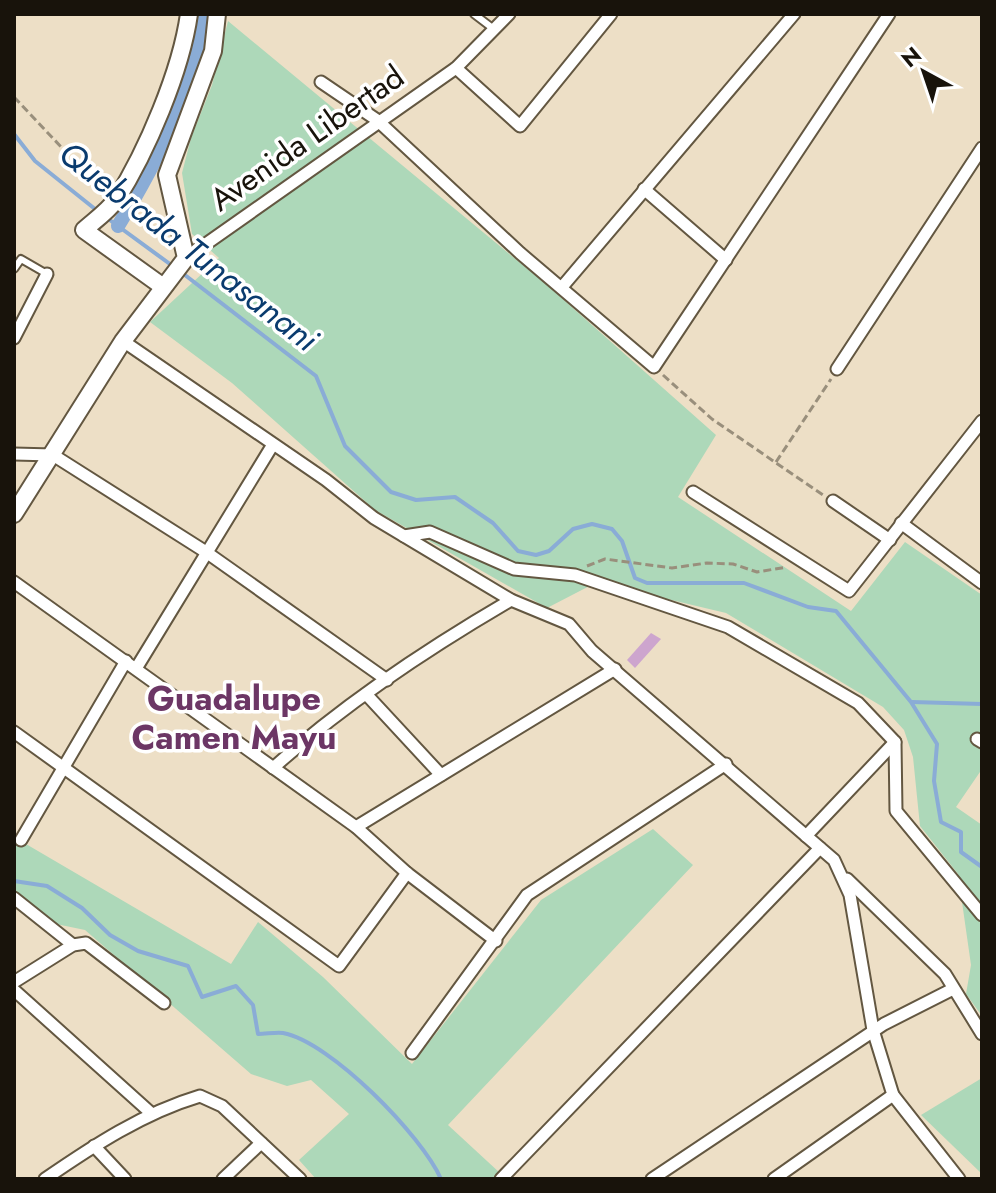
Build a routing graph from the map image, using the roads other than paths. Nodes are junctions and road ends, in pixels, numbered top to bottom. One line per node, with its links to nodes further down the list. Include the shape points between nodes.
1 (189, 14): 18 (main road, via 165,93 116,199 84,230)
2 (217, 14): 14 (main road, via 213,51 167,175)
3 (474, 14): 8 (lane)
4 (509, 14): 8 (street, Avenida Libertad)
5 (611, 14): 9 (street, via 520,126)
6 (794, 14): 13 (street)
7 (889, 14): 15 (street)
8 (495, 30): 9 (street, Avenida Libertad)
9 (456, 68): 11 (street, Avenida Libertad)
10 (321, 82): 11 (street)
11 (377, 120): 14 (street, Avenida Libertad); 19 (street)
12 (982, 148): 22 (street)
13 (644, 189): 15 (street); 19 (street)
14 (186, 258): 18 (main road, Avenida Libertad)
15 (726, 260): 19 (street, via 654,367)
16 (14, 269): 17 (lane, via 21,259)
17 (47, 274): 20 (street)
18 (162, 286): 21 (main road, Avenida Libertad)
19 (562, 287)
20 (14, 338)
21 (123, 341): 24 (street); 26 (main road, Avenida Libertad)
22 (837, 369)
23 (982, 421): 30 (street)
24 (272, 446): 31 (street); 33 (street)
25 (14, 454): 26 (street)
26 (53, 455): 29 (main road, Avenida Libertad); 33 (street)
27 (693, 492): 32 (street, via 849,591)
28 (833, 501): 32 (street)
29 (14, 514)
30 (901, 523): 32 (street); 35 (street)
31 (404, 536): 36 (street); 42 (street, via 430,532 514,569 575,575 728,627 858,703)
32 (890, 540)
33 (206, 552): 37 (street); 39 (street)
34 (14, 582): 37 (street)
35 (982, 583)
36 (511, 600): 38 (street, via 569,624); 39 (street)
37 (131, 664): 44 (street); 45 (street)
38 (615, 669): 43 (street); 46 (street)
39 (387, 680): 40 (street)
40 (366, 694): 45 (street); 46 (street)
41 (14, 732): 44 (street)
42 (895, 742): 48 (street); 54 (street, via 896,811)
43 (726, 764): 48 (street); 55 (street, via 527,895)
44 (63, 768): 49 (street); 51 (street, via 339,966)
45 (273, 768): 47 (street)
46 (441, 775): 47 (street)
47 (356, 827): 51 (street)
48 (806, 836): 50 (street)
49 (21, 840)
50 (820, 848): 52 (street); 72 (street)
51 (407, 873): 55 (street)
52 (844, 875): 58 (street, via 945,974); 61 (street)
53 (14, 898): 56 (street)
54 (982, 915)
55 (496, 941): 63 (street)
56 (73, 945): 57 (street); 60 (street, via 86,943)
57 (14, 982)
58 (953, 989): 61 (street); 62 (street)
59 (14, 990): 65 (street)
60 (164, 1003)
61 (873, 1031): 64 (street); 73 (street)
62 (982, 1034)
63 (412, 1053)
64 (893, 1095): 74 (street); 75 (street)
65 (152, 1114): 66 (street, via 200,1096 212,1100); 67 (street)
66 (261, 1143): 70 (street); 71 (street)
67 (94, 1146): 68 (street); 69 (street)
68 (45, 1179)
69 (125, 1179)
70 (223, 1179)
71 (300, 1179)
72 (501, 1179)
73 (652, 1179)
74 (774, 1179)
75 (959, 1179)

